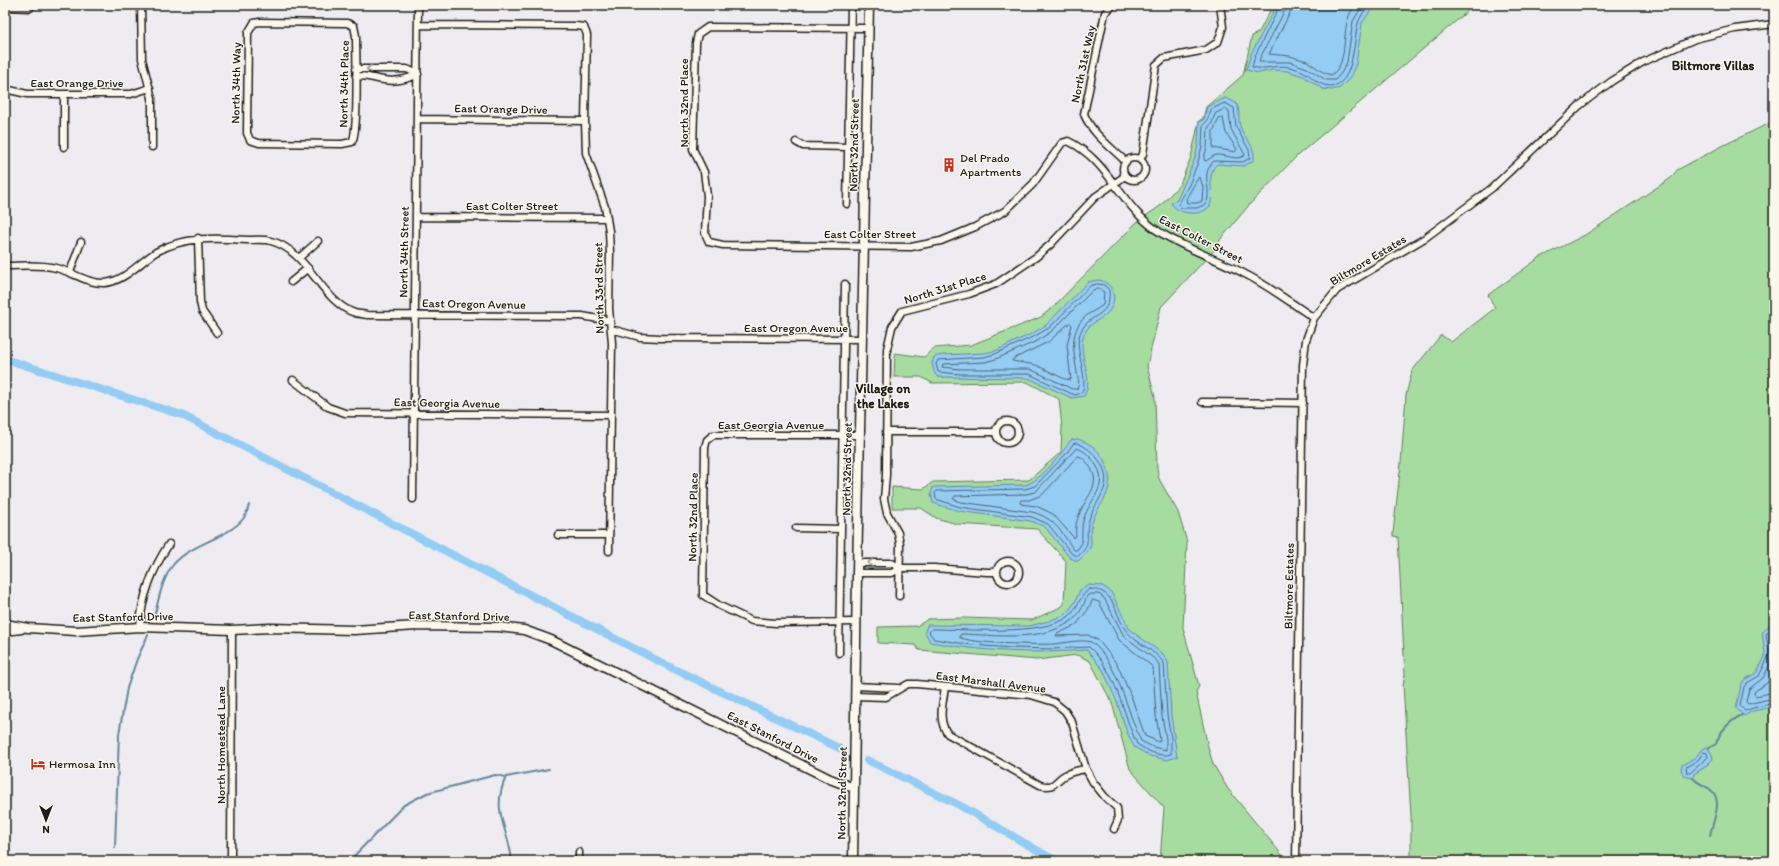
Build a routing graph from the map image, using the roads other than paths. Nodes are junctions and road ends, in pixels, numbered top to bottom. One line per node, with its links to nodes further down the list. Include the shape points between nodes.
1 (141, 5): 19 (street, via 142,58)
2 (418, 5): 10 (street, North 34th Street)
3 (851, 5): 12 (street, North 32nd Street)
4 (869, 5): 13 (street, North 32nd Street)
5 (1113, 5): 30 (street, North 31st Way, via 1105,13 1084,114 1088,125)
6 (1220, 5): 29 (street, via 1224,27 1218,42 1206,50 1164,58 1156,65)
7 (5, 7): 8 (street)
8 (30, 8)
9 (1774, 24): 48 (street, Biltmore Estates, via 1735,29 1689,41 1643,62 1612,81 1579,106 1492,188 1425,238 1337,290)
10 (418, 25): 16 (street, North 34th Street); 23 (street, North 33rd Street, via 584,27 587,35)
11 (354, 26): 14 (street, North 34th Place); 24 (street, North 34th Way, via 347,23 254,23 248,33 246,132 253,142)
12 (850, 28): 13 (street); 28 (street, North 32nd Street); 39 (street, North 32nd Place, via 708,27 698,34 693,149 704,172 707,196 705,233)
13 (868, 28): 40 (street, North 32nd Street)
14 (356, 69): 15 (street, one-way to 14); 17 (street, North 34th Place)
15 (390, 69): 16 (street, via 407,69); 18 (street)
16 (418, 74): 18 (street, via 409,79); 22 (street, North 34th Street)
17 (356, 76): 18 (street); 24 (street, North 34th Place, via 355,133)
18 (390, 81)
19 (150, 88): 21 (street, East Orange Drive, via 131,94); 27 (street)
20 (5, 89): 21 (street, East Orange Drive, via 27,94)
21 (64, 94): 26 (street)
22 (417, 119): 23 (street, East Orange Drive); 34 (street, North 34th Street)
23 (585, 121): 35 (street, North 33rd Street, via 586,153)
24 (352, 142)
25 (796, 142): 28 (street, via 803,146)
26 (64, 147)
27 (152, 147)
28 (848, 147): 33 (street, North 32nd Street)
29 (1140, 160): 30 (street, via 1132,159); 31 (street, via 1145,168 1143,176 1133,180)
30 (1126, 162): 31 (street, via 1123,170)
31 (1125, 176): 32 (street, North 31st Place)
32 (1114, 183): 40 (street, East Colter Street, via 1089,154 1068,141 1062,143 1033,184 1005,211 990,220 941,241 911,247); 48 (street, East Colter Street, via 1132,208 1155,229 1172,240 1245,274); 59 (street, North 31st Place, via 1095,197 1036,257 996,284 969,294 902,311 892,327 887,349)
33 (847, 204)
34 (416, 217): 35 (street, East Colter Street); 47 (street, North 34th Street)
35 (607, 218): 49 (street, North 33rd Street)
36 (198, 238): 41 (street, East Oregon Avenue, via 271,241 288,248); 44 (street, East Oregon Avenue, via 158,252 112,282 91,281); 51 (street, via 200,302 202,311)
37 (318, 241): 41 (street)
38 (82, 242): 44 (street)
39 (709, 242): 40 (street, East Colter Street, via 723,245)
40 (864, 246): 53 (street, North 32nd Street)
41 (299, 258): 43 (street, East Oregon Avenue)
42 (5, 266): 44 (street, East Oregon Avenue, via 46,266)
43 (308, 268): 45 (street); 47 (street, East Oregon Avenue, via 336,300 354,313)
44 (70, 272)
45 (291, 282)
46 (845, 284): 52 (street, North 32nd Street)
47 (414, 315): 49 (street, East Oregon Avenue, via 582,316); 57 (street, North 34th Street)
48 (1314, 318): 56 (street, Biltmore Estates, via 1304,353)
49 (610, 321): 50 (street, North 33rd Street)
50 (610, 329): 52 (street, East Oregon Avenue, via 640,337 660,338); 58 (street, North 33rd Street)
51 (217, 333)
52 (844, 339): 53 (street, East Oregon Avenue); 62 (street, North 32nd Street)
53 (862, 339): 61 (street, North 32nd Street)
54 (293, 380): 57 (street, East Georgia Avenue, via 328,407 345,413)
55 (1202, 402): 56 (street)
56 (1303, 403): 97 (street, Biltmore Estates)
57 (413, 414): 58 (street, East Georgia Avenue); 64 (street, North 34th Street)
58 (610, 415): 68 (street, North 33rd Street)
59 (886, 432): 60 (street); 73 (street, North 31st Place, via 884,499 887,513 898,533)
60 (996, 432)
61 (860, 435): 62 (street, East Georgia Avenue); 71 (street, North 32nd Street)
62 (842, 436): 63 (street, East Georgia Avenue, via 714,435); 66 (street, North 32nd Street)
63 (708, 440): 78 (street, North 32nd Place, via 705,447 703,595 752,621)
64 (413, 499)
65 (796, 528): 66 (street)
66 (841, 529): 78 (street, North 32nd Street)
67 (558, 535): 68 (street)
68 (608, 535): 70 (street, North 33rd Street)
69 (169, 544): 81 (street, via 158,560 142,609)
70 (609, 551)
71 (857, 562): 72 (street, one-way to 71); 74 (street, North 32nd Street)
72 (883, 563): 73 (street, via 892,563); 76 (street)
73 (900, 568): 75 (street); 76 (street, via 892,573); 77 (street, North 31st Place)
74 (857, 572): 76 (street); 79 (street, North 32nd Street)
75 (997, 572)
76 (883, 573)
77 (899, 596)
78 (839, 622): 79 (street); 85 (street, North 32nd Street)
79 (856, 622): 86 (street, North 32nd Street)
80 (5, 624): 82 (street, East Stanford Drive)
81 (140, 627): 82 (street, East Stanford Drive, via 76,631); 83 (street, East Stanford Drive)
82 (28, 628): 84 (street, East Stanford Drive)
83 (232, 630): 91 (street, East Stanford Drive, via 354,630 417,626 499,627 524,630 551,640 830,779); 94 (street, North Homestead Lane)
84 (5, 631)
85 (839, 653)
86 (855, 686): 88 (street, East Marshall Avenue); 89 (street, North 32nd Street)
87 (945, 687): 88 (street, East Marshall Avenue, via 908,684); 90 (street, East Marshall Avenue, via 1031,695 1054,702 1065,711 1072,722); 90 (street, via 941,721 948,734 1048,787 1055,785 1064,775)
88 (898, 688): 89 (street, East Marshall Avenue, via 886,696)
89 (855, 696): 91 (street, North 32nd Street)
90 (1086, 768): 92 (street, East Marshall Avenue, via 1093,782 1116,808 1118,820)
91 (854, 788): 96 (street, North 32nd Street)
92 (1114, 829)
93 (579, 852): 95 (street)
94 (231, 861)
95 (579, 861)
96 (853, 861)
97 (1296, 861)

